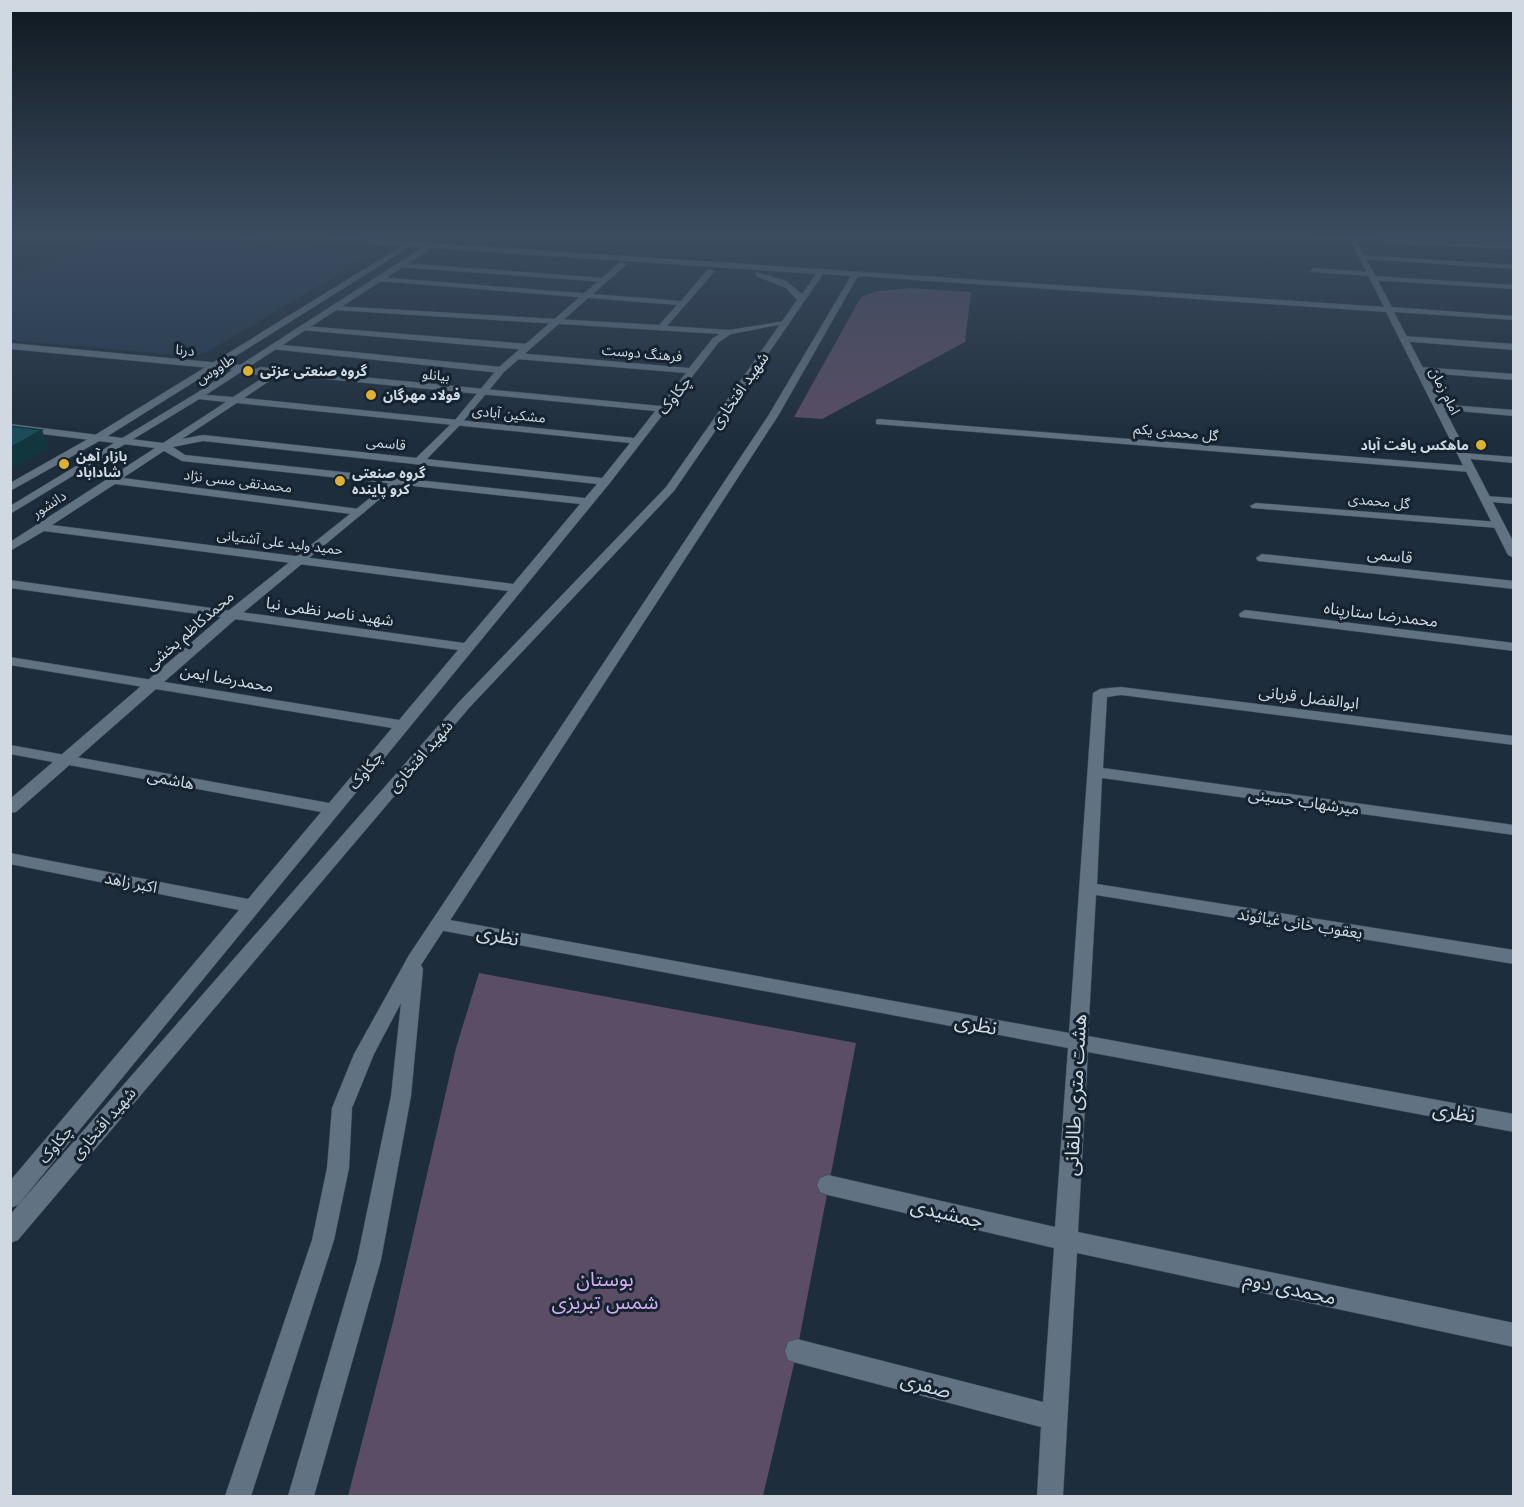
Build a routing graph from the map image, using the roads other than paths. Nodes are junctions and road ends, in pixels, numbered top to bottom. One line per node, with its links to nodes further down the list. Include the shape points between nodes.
1 (313, 304): 23 (street, طاووس)
2 (340, 304): 9 (street, طاووس)
3 (577, 304): 12 (street)
4 (681, 304): 15 (street)
5 (798, 304): 13 (street, شهید افتخاری)
6 (838, 304): 83 (street, via 773,416)
7 (1258, 304): 10 (street)
8 (1387, 304): 10 (street, امام زمان)
9 (334, 308): 12 (street); 14 (street, طاووس)
10 (1391, 313): 11 (street); 17 (street, امام زمان)
11 (1514, 318)
12 (556, 322): 15 (street); 20 (street)
13 (785, 323): 16 (street); 90 (street, شهید افتخاری, via 670,489 464,705)
14 (304, 328): 19 (street, طاووس); 20 (street)
15 (661, 328): 16 (street)
16 (722, 336): 27 (street, چکاوک)
17 (1404, 339): 21 (street); 26 (street, امام زمان)
18 (10, 346): 23 (street, درنا)
19 (274, 347): 24 (street, طاووس); 25 (street)
20 (528, 347): 22 (street)
21 (1514, 347)
22 (517, 356): 25 (street); 27 (street, فرهنگ دوست)
23 (213, 366): 24 (street, درنا); 38 (street, طاووس)
24 (242, 368): 29 (street, بیانلو); 30 (street, طاووس); 31 (street, دانشور, via 271,376)
25 (501, 370): 29 (street)
26 (1420, 370): 28 (street); 32 (street, امام زمان)
27 (693, 371): 33 (street, چکاوک)
28 (1514, 378)
29 (483, 393): 33 (street, بیانلو); 35 (street)
30 (198, 396): 31 (street, مشکین آبادی); 39 (street, طاووس)
31 (237, 400): 35 (street, مشکین آبادی); 41 (street, دانشور)
32 (1438, 407): 34 (street); 42 (street, امام زمان)
33 (663, 409): 40 (street, چکاوک)
34 (1514, 413)
35 (458, 422): 40 (street, مشکین آبادی); 44 (street)
36 (879, 422): 45 (street, گل محمدی یکم)
37 (10, 428): 38 (street, قاسمی)
38 (99, 437): 39 (street, قاسمی); 49 (street, طاووس)
39 (126, 440): 41 (street, قاسمی); 54 (street, طاووس)
40 (638, 441): 48 (street, چکاوک)
41 (164, 446): 44 (street, قاسمی, via 203,438); 46 (street, دانشور); 47 (street, قاسمی, via 182,458)
42 (1463, 456): 43 (street); 45 (street, امام زمان)
43 (1514, 460)
44 (418, 462): 48 (street, قاسمی)
45 (1470, 469): 50 (street, امام زمان)
46 (112, 480): 55 (street, محمدتقی مسی نژاد); 57 (street, دانشور)
47 (394, 482): 52 (street, قاسمی); 55 (street, محمدکاظم بخشی)
48 (605, 482): 52 (street, چکاوک)
49 (10, 488)
50 (1485, 499): 51 (street); 56 (street, امام زمان)
51 (1514, 501)
52 (588, 502): 64 (street, چکاوک)
53 (1256, 506): 56 (street, گل محمدی)
54 (10, 511)
55 (359, 512): 61 (street, محمدکاظم بخشی)
56 (1498, 525): 59 (street, امام زمان)
57 (41, 527): 58 (street, دانشور); 61 (street, حمید ولید علی آشتیانی)
58 (10, 548)
59 (1514, 555)
60 (1262, 558): 63 (street, قاسمی)
61 (302, 560): 64 (street, حمید ولید علی آشتیانی); 65 (street, محمدکاظم بخشی)
62 (10, 584): 65 (street, شهید ناصر نظمی نیا)
63 (1514, 585)
64 (515, 588): 67 (street, چکاوک)
65 (233, 614): 67 (street, شهید ناصر نظمی نیا); 70 (street, محمدکاظم بخشی)
66 (1245, 614): 68 (street, محمدرضا ستارپناه)
67 (466, 647): 72 (street, چکاوک)
68 (1514, 647)
69 (10, 661): 70 (street, محمدرضا ایمن)
70 (155, 684): 72 (street, محمدرضا ایمن); 75 (street, محمدکاظم بخشی)
71 (1100, 693): 73 (street, ابوالفضل قربانی, via 1121,692); 76 (street, هشت متری طالقانی)
72 (402, 725): 78 (street, چکاوک)
73 (1514, 741)
74 (10, 749): 75 (street, هاشمی)
75 (67, 759): 77 (street, محمدکاظم بخشی); 78 (street, هاشمی)
76 (1095, 772): 79 (street, میرشهاب حسینی); 81 (street, هشت متری طالقانی)
77 (10, 808)
78 (332, 809): 82 (street, چکاوک)
79 (1514, 830)
80 (10, 858): 82 (street, اکبر زاهد)
81 (1088, 888): 84 (street, یعقوب خانی غیاثوند); 86 (street, هشت متری طالقانی)
82 (252, 906): 89 (street, چکاوک)
83 (439, 924): 85 (street); 86 (street, نظری)
84 (1514, 957)
85 (416, 960): 95 (street, via 364,1054 342,1108 338,1168 324,1240); 96 (street, via 401,1096 369,1260)
86 (1078, 1043): 87 (street, نظری); 91 (street, هشت متری طالقانی)
87 (1514, 1123)
88 (828, 1185): 91 (street, جمشیدی)
89 (10, 1198)
90 (10, 1233)
91 (1066, 1240): 92 (street, محمدی دوم); 94 (street, هشت متری طالقانی)
92 (1514, 1335)
93 (797, 1351): 94 (street, صفری)
94 (1055, 1418): 97 (street, هشت متری طالقانی)
95 (238, 1497)
96 (301, 1497)
97 (1050, 1497)

